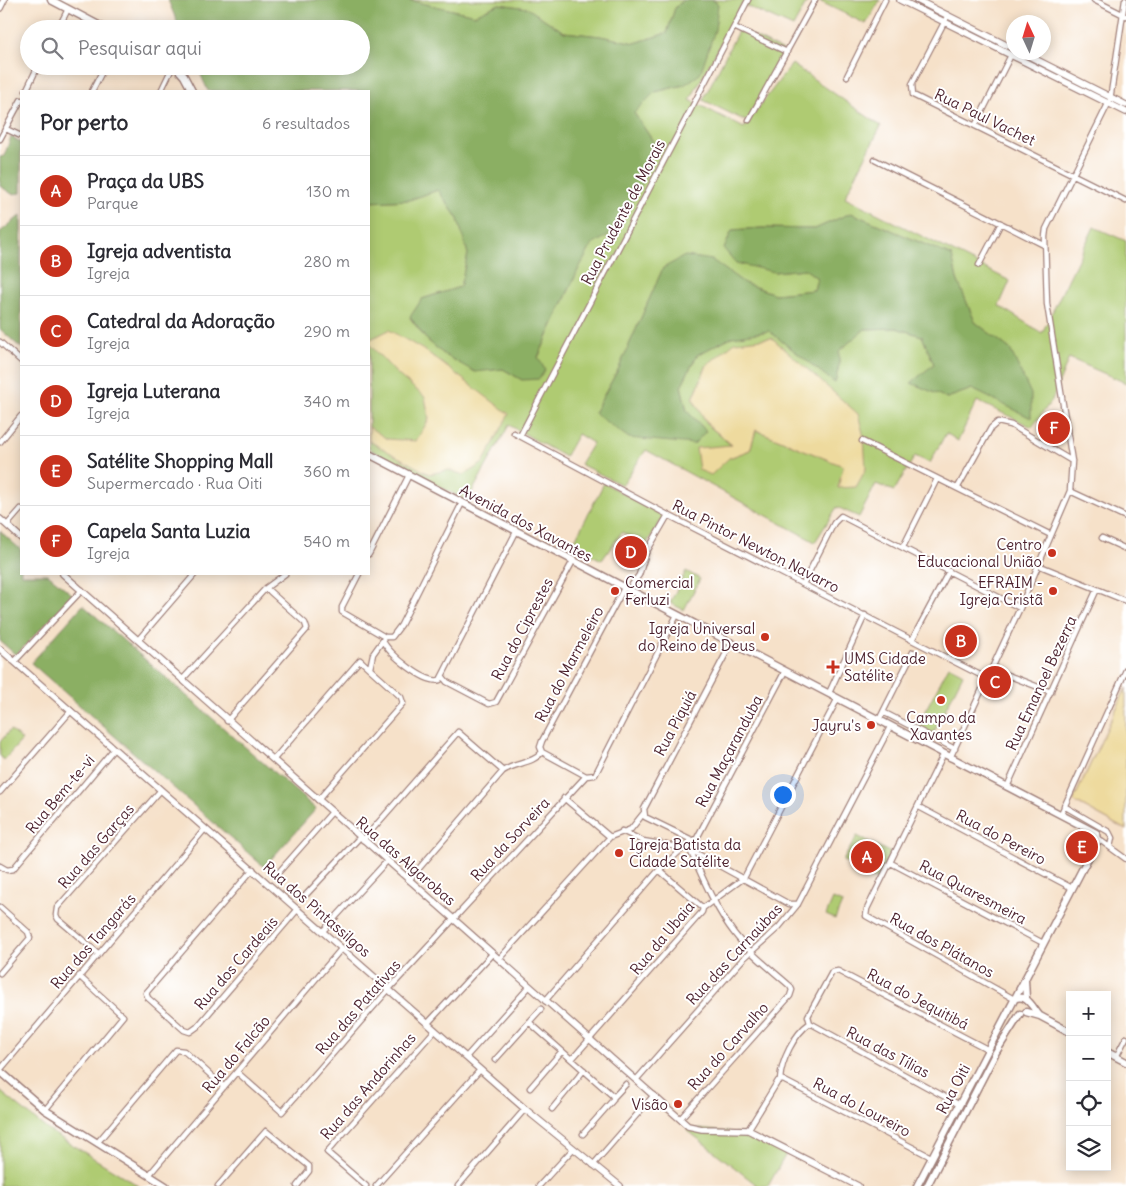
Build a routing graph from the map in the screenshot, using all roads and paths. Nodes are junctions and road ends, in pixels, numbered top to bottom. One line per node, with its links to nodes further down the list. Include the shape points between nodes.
1 (4, 0): 10 (street)
2 (51, 0): 11 (main road)
3 (748, 0): 17 (street, Rua Prudente de Morais)
4 (815, 0): 19 (street)
5 (885, 0): 28 (street)
6 (900, 0): 16 (street)
7 (917, 0): 13 (street)
8 (1094, 0): 12 (street)
9 (1125, 0): 12 (street)
10 (0, 8)
11 (68, 9): 14 (street); 15 (main road)
12 (1124, 15): 33 (street)
13 (948, 16): 16 (street, Rua Paul Vachet); 18 (street)
14 (62, 20)
15 (89, 20)
16 (944, 22): 20 (street); 38 (street, Rua Paul Vachet, via 912,84 911,92)
17 (734, 27): 19 (street); 52 (street, Rua Prudente de Morais)
18 (1006, 45)
19 (787, 52): 37 (street)
20 (1006, 53)
21 (1009, 60): 38 (street)
22 (1022, 60): 33 (street)
23 (1036, 60): 33 (street)
24 (34, 75): 29 (street)
25 (100, 75): 30 (street)
26 (169, 75): 31 (street)
27 (183, 75): 32 (main road)
28 (847, 76)
29 (26, 90)
30 (93, 90)
31 (162, 90)
32 (191, 90)
33 (1110, 100): 35 (street); 36 (street); 43 (street)
34 (20, 102): 39 (street)
35 (1126, 105)
36 (1126, 112)
37 (749, 120)
38 (976, 126): 43 (street, Rua Paul Vachet)
39 (6, 129): 40 (street); 41 (street)
40 (20, 136)
41 (0, 139)
42 (875, 160): 45 (street)
43 (1073, 174): 44 (street, Rua Paul Vachet); 46 (street, via 1046,229)
44 (1126, 201)
45 (1001, 223): 46 (street); 47 (street)
46 (1044, 245): 56 (street, via 1047,304)
47 (979, 265)
48 (1, 345): 49 (street)
49 (20, 360)
50 (20, 417): 54 (street)
51 (514, 433): 52 (street, Rua Pintor Newton Navarro)
52 (520, 436): 63 (street, Rua Pintor Newton Navarro)
53 (862, 441): 58 (street)
54 (0, 442)
55 (370, 455): 57 (main road, Avenida dos Xavantes)
56 (1072, 461): 59 (street, via 1011,426 998,422 991,428); 60 (street)
57 (409, 475): 61 (main road, Avenida dos Xavantes); 73 (street)
58 (937, 479): 59 (street); 71 (street)
59 (958, 487): 68 (street)
60 (1070, 491): 64 (street); 68 (street)
61 (462, 503): 67 (main road, Avenida dos Xavantes); 90 (street, via 401,625 392,636)
62 (20, 510): 66 (street)
63 (668, 515): 81 (street, Rua Pintor Newton Navarro); 83 (street, Rua do Marmeleiro, via 646,553 638,575)
64 (1126, 517)
65 (0, 519): 66 (street)
66 (7, 525): 69 (street)
67 (516, 532): 74 (main road, Avenida dos Xavantes); 101 (street)
68 (1051, 535): 75 (street)
69 (20, 537)
70 (1102, 538): 72 (street)
71 (903, 547): 76 (street); 81 (street, via 841,516)
72 (1126, 549)
73 (370, 552)
74 (573, 561): 83 (main road, Avenida dos Xavantes); 101 (street, Rua do Ciprestes, via 500,699 489,704)
75 (1038, 565): 84 (street); 87 (street)
76 (949, 571): 87 (street); 92 (street)
77 (64, 575): 85 (street, Rua das Algarobas)
78 (194, 575): 91 (street)
79 (284, 575): 82 (street)
80 (358, 575): 90 (street, via 342,612)
81 (802, 584): 89 (street, Rua Pintor Newton Navarro)
82 (266, 588): 103 (street); 109 (street, via 305,623 305,632)
83 (626, 589): 88 (main road, Avenida dos Xavantes); 118 (street, Rua do Marmeleiro, via 542,741)
84 (1097, 589): 86 (street); 104 (street, Rua Emanoel Bezerra)
85 (82, 590): 91 (street, Rua das Algarobas); 96 (street)
86 (1126, 602)
87 (1020, 608): 98 (street)
88 (677, 615): 93 (main road, Avenida dos Xavantes); 123 (street, via 597,772)
89 (865, 615): 92 (street, Rua Pintor Newton Navarro); 105 (street)
90 (384, 639): 97 (street, via 373,654); 101 (street, via 388,649 428,679 437,681)
91 (138, 640): 103 (street, Rua das Algarobas)
92 (912, 640): 102 (street, Rua Pintor Newton Navarro)
93 (732, 642): 100 (main road, Avenida dos Xavantes); 133 (street, Rua Piquiá)
94 (0, 649): 96 (street, Rua dos Pintassilgos)
95 (913, 652): 108 (street)
96 (14, 661): 107 (street, Rua dos Pintassilgos)
97 (370, 668): 121 (street, via 360,660); 128 (street, via 403,700)
98 (992, 669): 102 (street); 104 (street)
99 (1126, 670): 129 (street)
100 (785, 671): 105 (main road, Avenida dos Xavantes); 139 (street, Rua Maçaranduba)
101 (443, 677)
102 (988, 679): 116 (street)
103 (182, 680): 109 (street, Rua das Algarobas)
104 (1050, 692): 124 (street, Rua Emanoel Bezerra)
105 (829, 693): 106 (main road, Avenida dos Xavantes)
106 (838, 698): 110 (main road, Avenida dos Xavantes); 150 (street, Rua da Ubaia)
107 (70, 711): 117 (street, Rua dos Pintassilgos); 126 (street)
108 (883, 712): 110 (street); 111 (street)
109 (227, 720): 121 (street, Rua das Algarobas)
110 (879, 720): 112 (main road, Avenida dos Xavantes)
111 (903, 722): 113 (street); 114 (street)
112 (890, 726): 114 (main road, Avenida dos Xavantes); 155 (street, Rua das Carnaúbas)
113 (917, 730): 115 (street); 116 (street)
114 (898, 731): 115 (main road, Avenida dos Xavantes)
115 (912, 738): 119 (main road, Avenida dos Xavantes)
116 (955, 749): 120 (street)
117 (113, 750): 125 (street, Rua dos Pintassilgos); 146 (street, Rua Bem-te-vi, via 13,868)
118 (542, 752): 122 (street, via 534,760 517,763); 123 (street)
119 (943, 755): 120 (main road, Avenida dos Xavantes); 130 (street)
120 (950, 758): 124 (main road, Avenida dos Xavantes)
121 (274, 760): 128 (street, Rua das Algarobas)
122 (503, 771): 138 (street, via 458,732); 151 (street)
123 (586, 776): 127 (street, Rua da Sorveira)
124 (1007, 787): 132 (main road, Avenida dos Xavantes)
125 (160, 791): 134 (street, Rua dos Pintassilgos); 164 (street, Rua das Garças, via 57,908 58,919)
126 (0, 792)
127 (564, 798): 136 (street); 159 (street, Rua da Sorveira)
128 (318, 800): 131 (street, Rua das Algarobas)
129 (1064, 806): 132 (street); 140 (street, via 1109,832 1112,838)
130 (919, 807): 145 (street); 152 (street, Rua do Pereiro)
131 (332, 812): 138 (street, Rua das Algarobas); 149 (street)
132 (1061, 814): 137 (main road, Avenida dos Xavantes, via 1094,831)
133 (644, 815): 135 (street, via 634,826); 139 (street)
134 (205, 830): 147 (street, Rua dos Pintassilgos); 164 (street, Rua dos Tangarás)
135 (622, 831): 136 (street); 141 (street, via 652,844)
136 (610, 837): 166 (street)
137 (1097, 837): 140 (street); 152 (main road, Rua Oiti)
138 (361, 839): 144 (street, Rua das Algarobas); 153 (street)
139 (693, 841): 141 (street, Rua Maçaranduba)
140 (1110, 847): 143 (street)
141 (684, 848): 142 (street); 148 (street, Rua Maçaranduba)
142 (690, 850): 150 (street); 154 (street)
143 (1126, 859)
144 (386, 861): 151 (street, Rua das Algarobas); 160 (street)
145 (891, 863): 161 (street, Rua Quaresmeira); 174 (street, Rua dos Plátanos, via 867,909 868,919)
146 (2, 867)
147 (252, 869): 158 (street, Rua dos Pintassilgos); 158 (street, Rua dos Cardeais, via 148,990 148,998 184,1030 190,1032 197,1028)
148 (659, 870): 157 (street); 173 (street)
149 (278, 873)
150 (744, 878): 154 (street, Rua da Ubaia); 155 (street, via 789,904)
151 (409, 880): 159 (street, Rua das Algarobas)
152 (1072, 888): 161 (main road, Rua Oiti)
153 (303, 898)
154 (715, 900): 157 (street, Rua da Ubaia); 163 (street, via 734,934)
155 (798, 904): 163 (street, Rua das Carnaúbas, via 779,927)
156 (0, 907): 167 (street, via 28,932 30,938)
157 (703, 908): 184 (street, Rua da Ubaia)
158 (298, 909): 160 (street, Rua dos Pintassilgos)
159 (453, 919): 165 (street, Rua das Algarobas); 171 (street, Rua das Patativas)
160 (323, 931): 162 (street, Rua dos Pintassilgos)
161 (1043, 943): 169 (main road, Rua Oiti)
162 (342, 948): 171 (street, Rua dos Pintassilgos); 196 (street, Rua do Falcão)
163 (751, 952): 197 (street, Rua das Carnaúbas); 208 (street, Rua do Carvalho, via 792,988 790,996)
164 (99, 954): 168 (street, Rua dos Tangarás)
165 (492, 954): 166 (street, Rua das Algarobas); 180 (street)
166 (499, 959): 170 (street, Rua das Algarobas)
167 (0, 973)
168 (79, 976): 193 (street, Rua dos Tangarás); 207 (street, via 123,1014)
169 (1025, 978): 172 (main road); 174 (main road, Rua Oiti)
170 (529, 987): 173 (street, Rua das Algarobas); 188 (street)
171 (390, 989): 180 (street, Rua dos Pintassilgos); 196 (street, Rua das Patativas, via 282,1112)
172 (1027, 1000): 174 (main road, via 1019,997); 176 (main road, via 1028,1009); 177 (main road)
173 (545, 1001): 184 (street, Rua das Algarobas)
174 (1013, 1001): 176 (main road, via 1012,1010); 185 (main road, Rua Oiti)
175 (541, 1009): 179 (street)
176 (1023, 1013): 177 (main road); 226 (main road, Rua Oiti, via 996,1052)
177 (1040, 1016): 182 (main road)
178 (809, 1021): 185 (street, Rua do Jequitibá, via 832,972 836,971); 198 (street, via 797,1036 783,1064); 204 (street, Rua das Tílias)
179 (529, 1022): 186 (street); 191 (street)
180 (428, 1023): 181 (street, Rua dos Pintassilgos)
181 (435, 1030): 188 (street, Rua dos Pintassilgos); 219 (street, Rua das Andorinhas, via 327,1152)
182 (1066, 1030)
183 (1126, 1038): 189 (street)
184 (590, 1040): 190 (street, Rua da Ubaia); 197 (street, Rua das Algarobas)
185 (989, 1050): 204 (main road, Rua Oiti)
186 (562, 1051): 190 (street); 201 (street)
187 (1111, 1054): 189 (main road)
188 (466, 1057): 194 (street, Rua dos Pintassilgos)
189 (1116, 1057): 192 (main road)
190 (572, 1059): 195 (street)
191 (495, 1060)
192 (1126, 1062)
193 (0, 1070): 207 (main road)
194 (480, 1070): 205 (street, Rua dos Pintassilgos); 220 (street)
195 (584, 1070): 203 (street); 206 (street)
196 (237, 1072): 200 (street, Rua do Falcão)
197 (636, 1080): 202 (street, Rua das Algarobas)
198 (781, 1080): 209 (street); 213 (street, Rua do Loureiro)
199 (626, 1084): 203 (street)
200 (224, 1087): 211 (street, via 184,1051 176,1050); 215 (street, Rua do Falcão)
201 (530, 1088)
202 (654, 1095): 208 (street, Rua das Algarobas); 214 (street)
203 (613, 1098): 210 (street)
204 (958, 1104): 213 (main road, Rua Oiti)
205 (525, 1109): 212 (street, Rua dos Pintassilgos); 221 (street)
206 (552, 1109)
207 (45, 1110): 211 (main road)
208 (680, 1119): 209 (street, Rua das Algarobas, via 697,1129)
209 (748, 1130): 224 (street)
210 (583, 1134)
211 (97, 1143): 215 (main road)
212 (573, 1148): 214 (street, Rua dos Pintassilgos); 222 (street)
213 (932, 1157): 225 (main road, Rua Oiti)
214 (593, 1164): 223 (street, Rua dos Pintassilgos)
215 (149, 1175): 216 (main road)
216 (166, 1186)
217 (218, 1186): 218 (street, via 267,1131 308,1166 309,1171)
218 (297, 1186)
219 (366, 1186)
220 (376, 1186)
221 (458, 1186)
222 (540, 1186)
223 (620, 1186)
224 (858, 1186)
225 (916, 1186)
226 (927, 1186)

